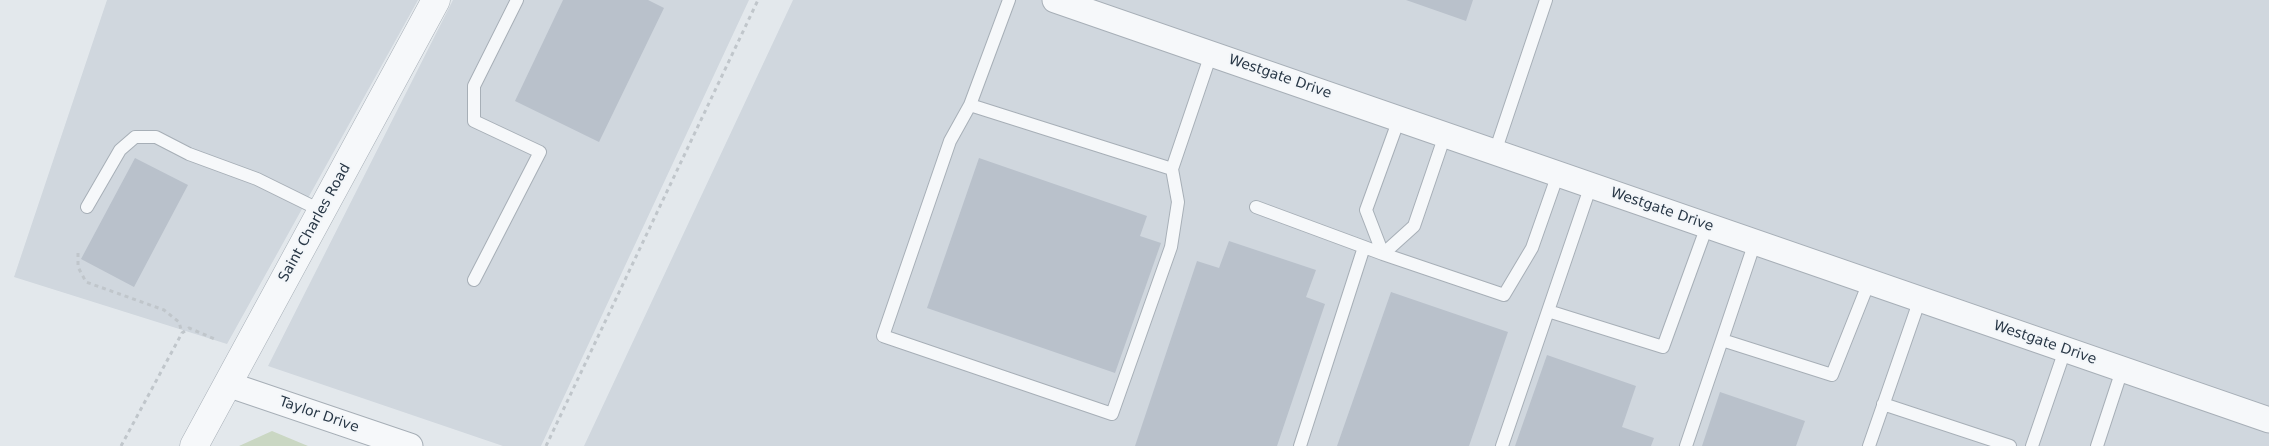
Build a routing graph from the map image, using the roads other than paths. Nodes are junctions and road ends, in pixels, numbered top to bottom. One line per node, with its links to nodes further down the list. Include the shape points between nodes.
1 (436, 0): 16 (street, Saint Charles Road)
2 (517, 0): 21 (lane, via 474,86 474,121 540,152)
3 (1009, 0): 7 (lane)
4 (1546, 0): 10 (lane)
5 (1063, 1): 6 (street, Westgate Drive)
6 (1211, 54): 8 (street, Westgate Drive); 11 (lane)
7 (970, 105): 11 (lane); 11 (lane, via 950,141 883,336 1112,414 1171,247 1178,202)
8 (1399, 119): 9 (street, Westgate Drive); 20 (lane, via 1366,210)
9 (1445, 135): 10 (street, Westgate Drive); 20 (lane, via 1414,226)
10 (1495, 152): 12 (street, Westgate Drive)
11 (1172, 169)
12 (1558, 174): 13 (street, Westgate Drive); 20 (lane, via 1532,248 1504,294)
13 (1591, 185): 17 (street, Westgate Drive); 24 (lane)
14 (87, 207): 16 (lane, via 120,150 135,137 156,137 189,154 257,179)
15 (1256, 207): 19 (lane)
16 (322, 211): 28 (street, Saint Charles Road)
17 (1707, 226): 18 (street, Westgate Drive); 24 (lane, via 1663,347)
18 (1755, 242): 22 (street, Westgate Drive); 25 (lane)
19 (1364, 247): 20 (lane); 33 (lane)
20 (1383, 254)
21 (474, 280)
22 (1869, 282): 23 (street, Westgate Drive); 25 (lane, via 1832,375)
23 (1920, 299): 26 (street, Westgate Drive); 29 (lane)
24 (1548, 311): 34 (lane)
25 (1722, 340): 35 (lane)
26 (2065, 350): 27 (street, Westgate Drive); 38 (lane)
27 (2122, 370): 30 (street, Westgate Drive); 39 (lane)
28 (227, 384): 31 (street, Saint Charles Road); 32 (street, Taylor Drive)
29 (1883, 404): 36 (lane); 37 (lane)
30 (2269, 420)
31 (194, 446)
32 (410, 446)
33 (1300, 446)
34 (1502, 446)
35 (1686, 446)
36 (1869, 446)
37 (2010, 446)
38 (2032, 446)
39 (2097, 446)

